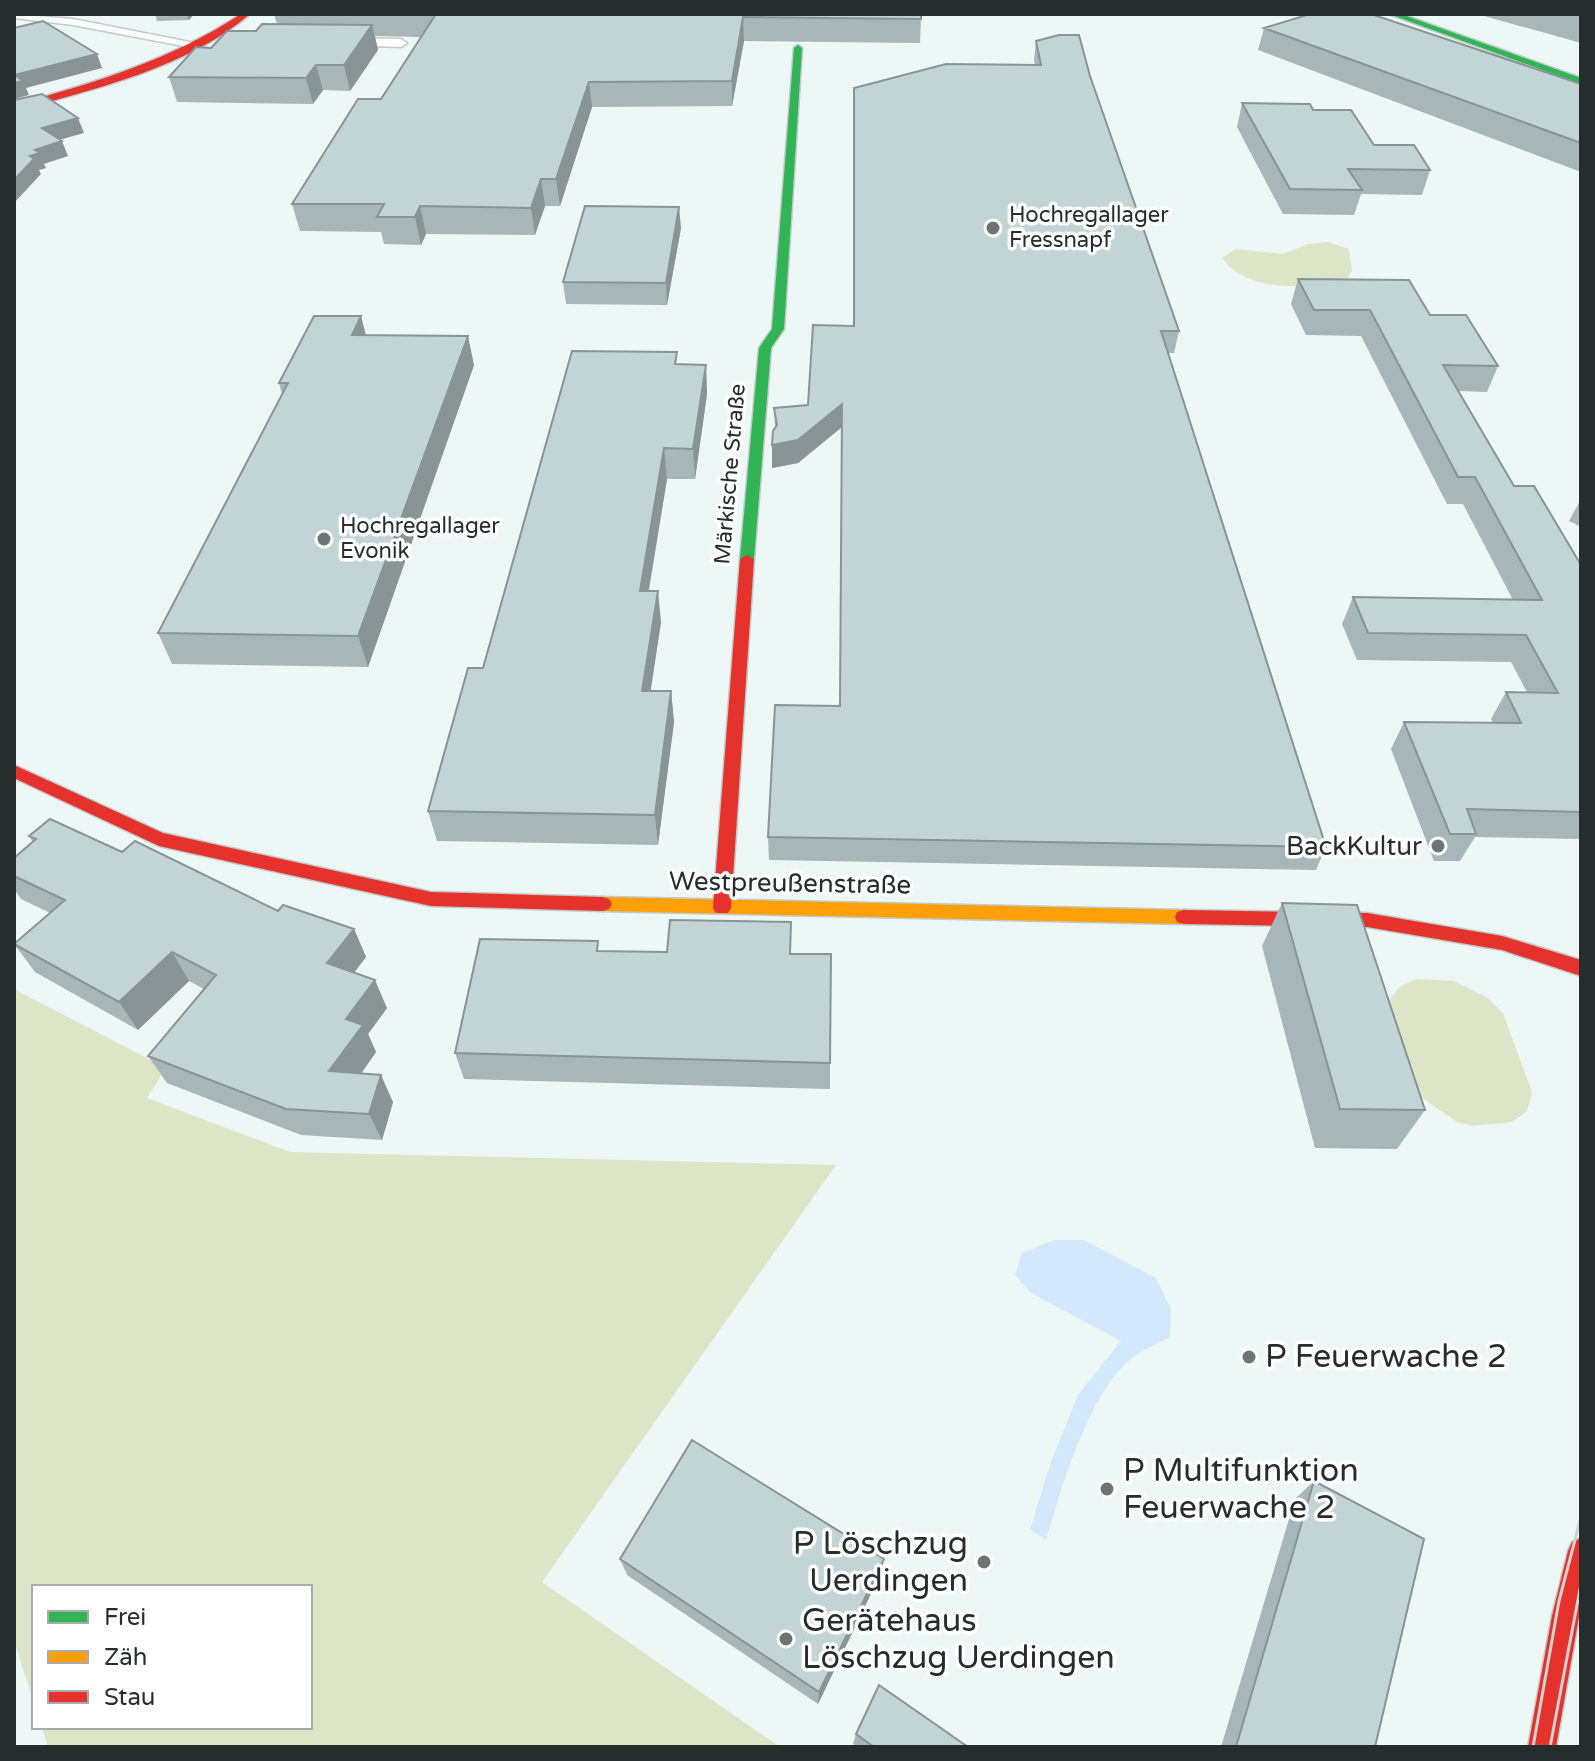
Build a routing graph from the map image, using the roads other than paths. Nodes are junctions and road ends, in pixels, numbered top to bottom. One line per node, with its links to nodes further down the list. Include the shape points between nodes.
1 (246, 14): 5 (street)
2 (1393, 14): 9 (street)
3 (14, 15): 5 (street)
4 (1372, 20): 10 (street)
5 (210, 42): 11 (street)
6 (324, 42): 7 (street)
7 (401, 43)
8 (798, 48): 13 (street, Märkische Straße, via 778,329 765,348)
9 (1581, 81)
10 (1581, 93)
11 (14, 108)
12 (14, 771): 13 (street, Westpreußenstraße, via 159,839 431,899)
13 (722, 908): 14 (street, Westpreußenstraße, via 1367,920 1502,943)
14 (1581, 968)
15 (1581, 1551): 16 (street)
16 (1542, 1747)

